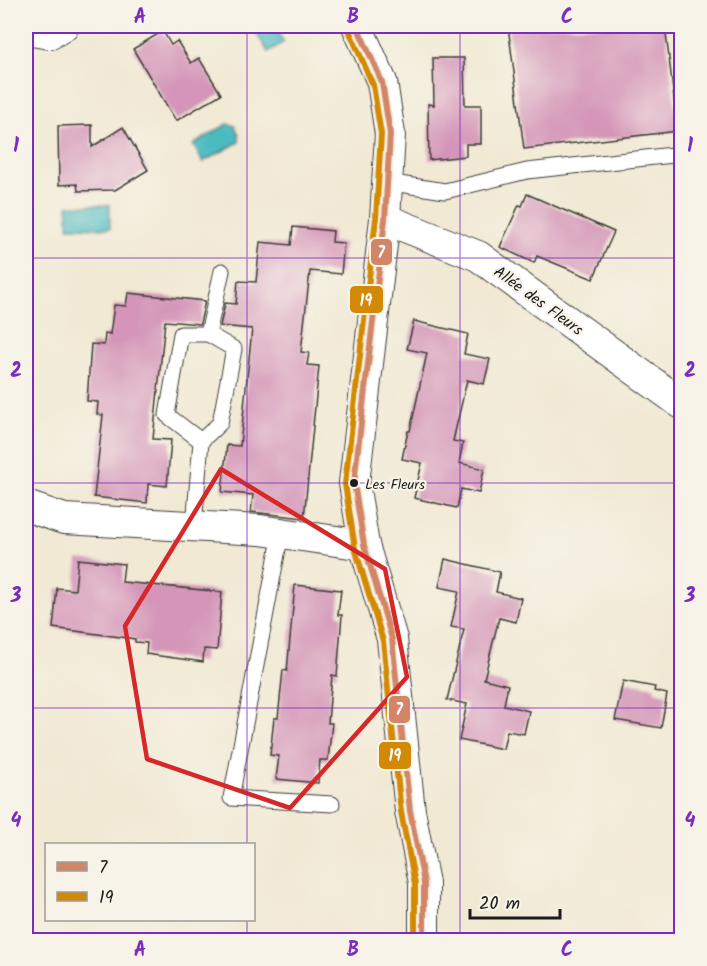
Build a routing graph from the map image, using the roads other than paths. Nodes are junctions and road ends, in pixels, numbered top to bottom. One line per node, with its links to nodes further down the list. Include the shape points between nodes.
1 (63, 26): 3 (street, via 50,34)
2 (357, 26): 5 (street, via 382,82 390,134)
3 (26, 30)
4 (681, 154): 5 (lane, via 527,171 445,191)
5 (386, 182): 6 (street)
6 (385, 219): 9 (street, Allée des Fleurs, via 478,256); 14 (street, via 354,483)
7 (222, 271): 8 (lane)
8 (208, 334): 10 (lane, via 234,349 220,423); 10 (lane, via 181,334 167,415)
9 (681, 404)
10 (201, 441): 12 (lane)
11 (26, 506): 12 (street, via 64,519)
12 (194, 526): 13 (street)
13 (280, 533): 14 (street); 15 (lane, via 231,798)
14 (364, 545): 16 (street, via 392,639 410,811 424,883)
15 (332, 804)
16 (424, 940)

